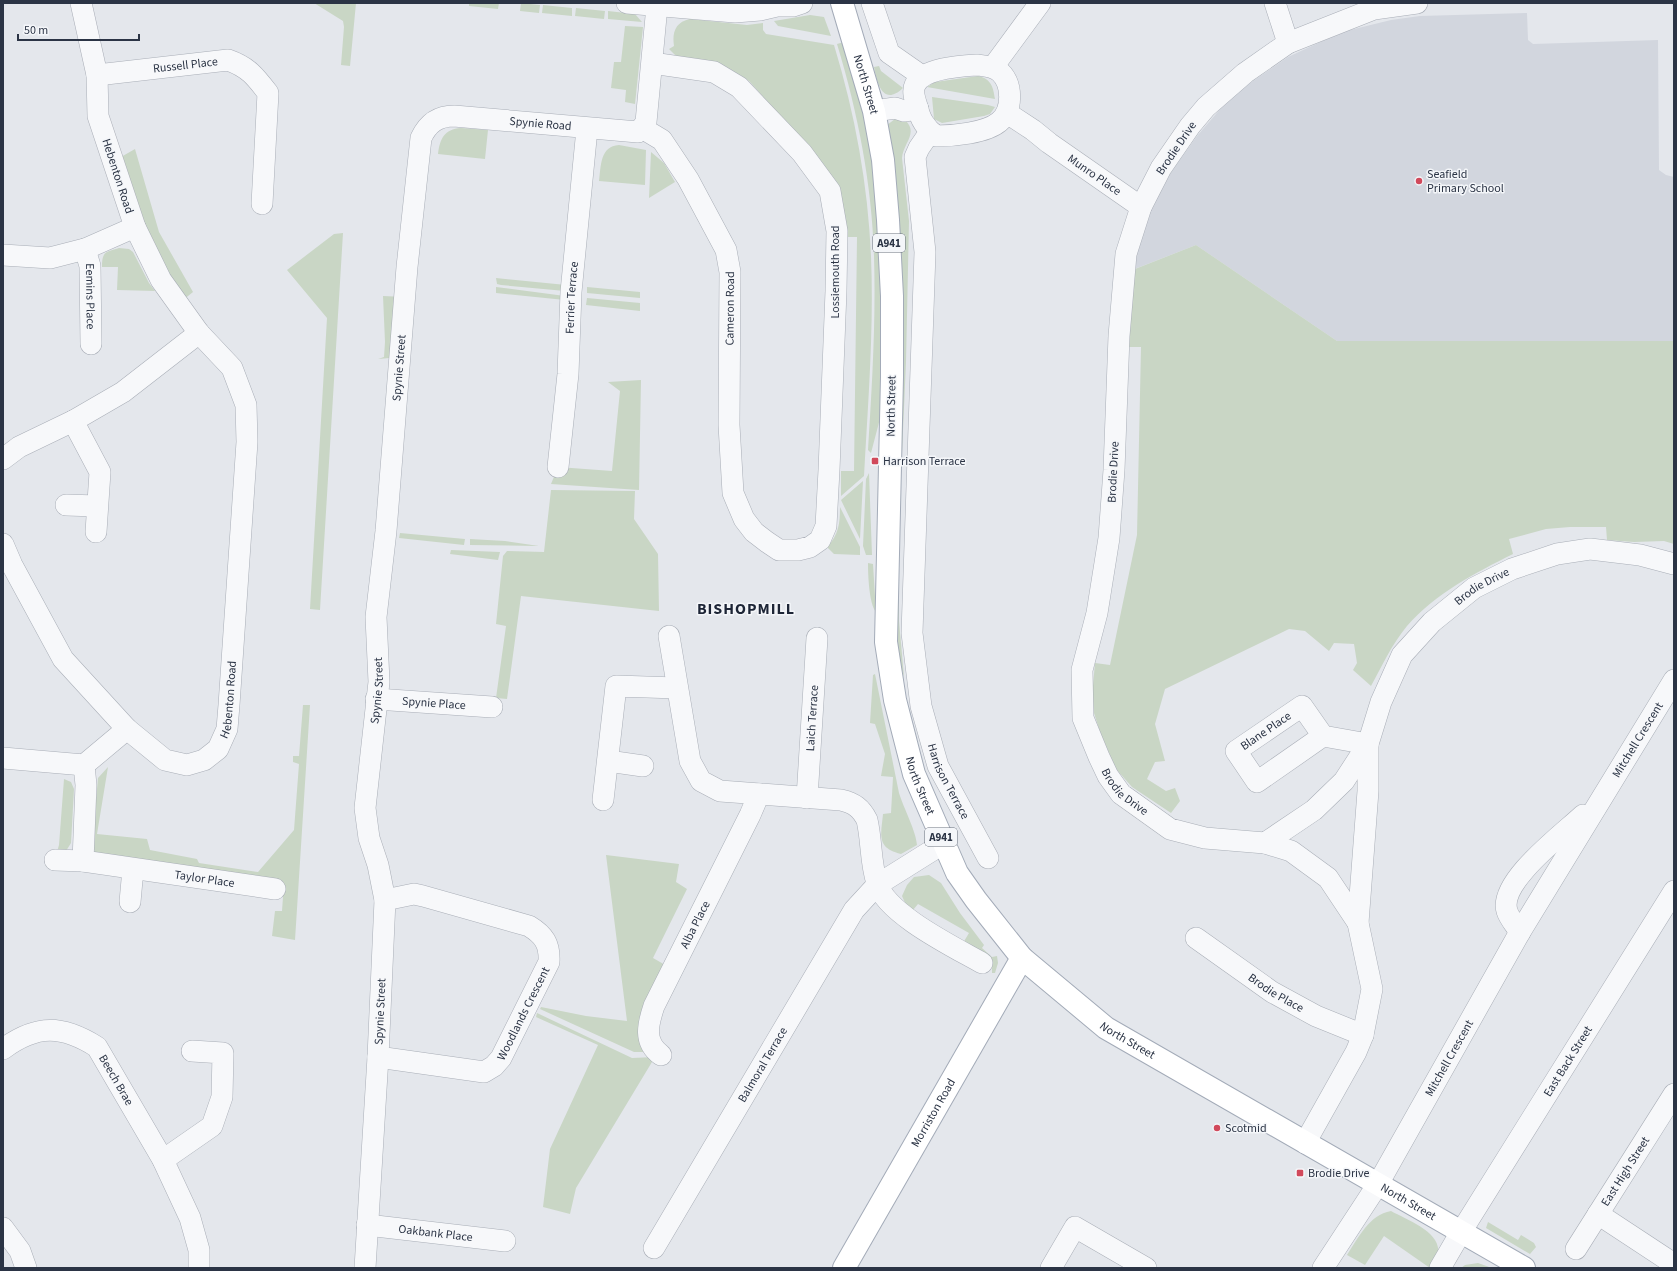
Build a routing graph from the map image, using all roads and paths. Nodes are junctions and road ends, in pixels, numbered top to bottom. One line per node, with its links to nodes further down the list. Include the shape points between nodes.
1 (81, 3): 14 (street, Hebenton Road)
2 (627, 3): 10 (street)
3 (802, 3): 9 (street, via 793,6)
4 (842, 3): 17 (main road, North Street / A941)
5 (872, 3): 15 (street, via 889,53)
6 (1040, 3): 13 (street)
7 (1275, 3): 11 (street)
8 (1417, 3): 11 (street, Brodie Drive, via 1374,9)
9 (769, 5): 10 (street, via 735,12)
10 (657, 6): 12 (street)
11 (1288, 43): 24 (street, Brodie Drive, via 1245,73 1206,107 1175,146)
12 (652, 63): 20 (street, via 646,122); 37 (street, Lossiemouth Road, via 714,72 738,87 802,153 830,191 836,231 836,291 826,526 820,540 810,547)
13 (993, 68): 15 (street, via 963,66 938,70); 18 (street, via 1005,78 1009,88 1010,101)
14 (97, 75): 23 (street, Russell Place, via 228,60 242,65 254,74 268,93); 25 (street, Hebenton Road, via 98,116)
15 (922, 76): 16 (street, via 915,85)
16 (916, 103): 17 (street, via 904,111); 22 (street)
17 (884, 109): 57 (main road, North Street / A941, via 883,160 892,296 886,642 895,700 914,774)
18 (1004, 116): 22 (street, via 987,129 936,136); 24 (street, Munro Place, via 1033,130 1049,144)
19 (438, 119): 21 (street, Spynie Road, via 454,116); 44 (street, Spynie Street, via 425,129 421,138 407,259 386,531 376,617 379,682)
20 (642, 128): 21 (street, Spynie Road, via 638,132); 37 (street, Cameron Road, via 662,140 675,158 726,250 730,272 729,425 733,493 744,519 754,532)
21 (587, 129): 32 (street, Ferrier Terrace, via 571,292 568,374)
22 (930, 132): 59 (street, Harrison Terrace, via 915,157 925,252 912,633 921,706 938,766)
23 (262, 204)
24 (1141, 207): 58 (street, Brodie Drive, via 1126,254 1119,336 1109,538 1097,613 1082,670 1083,718 1108,776 1121,794 1146,813 1170,829 1205,838)
25 (135, 227): 26 (street, Eemins Place); 28 (street, Hebenton Road, via 161,280)
26 (84, 250): 27 (street, Eemins Place, via 50,258); 29 (street, Eemins Place, via 90,266)
27 (3, 255)
28 (199, 333): 30 (street, via 123,392); 46 (street, Hebenton Road, via 232,368 246,405 247,442 227,730 218,749 204,760 187,765 165,760)
29 (91, 344)
30 (73, 421): 31 (street, via 19,447); 34 (street, via 100,472)
31 (3, 459)
32 (558, 467)
33 (66, 505): 34 (street)
34 (97, 506): 35 (street)
35 (96, 532)
36 (3, 544): 39 (street, Hebenton Road)
37 (779, 550)
38 (1674, 564): 48 (street, Brodie Drive, via 1640,555 1590,550 1557,554 1512,569 1474,588 1432,622 1402,655 1381,702)
39 (8, 568): 46 (street, Hebenton Road, via 63,659)
40 (669, 636): 43 (street)
41 (817, 638): 54 (street, Laich Terrace)
42 (1674, 680): 55 (street, Mitchell Crescent)
43 (677, 688): 50 (street, via 616,686); 53 (street, via 690,761 701,781 720,791)
44 (376, 699): 45 (street, Spynie Place); 66 (street, Spynie Street, via 365,808 369,838 378,865)
45 (492, 707)
46 (126, 729): 51 (street)
47 (1323, 736): 48 (street)
48 (1368, 744): 58 (street, Brodie Drive, via 1344,781 1314,810); 68 (street, Brodie Drive, via 1368,791)
49 (3, 758): 51 (street)
50 (608, 761): 52 (street); 56 (street)
51 (84, 765): 61 (street, via 86,785)
52 (643, 766)
53 (758, 794): 54 (street); 76 (street, Alba Place, via 750,815 654,1006 648,1034 652,1046)
54 (807, 798): 63 (street, via 850,802 863,812 870,835)
55 (1601, 799): 69 (street, Mitchell Crescent); 69 (street, Mitchell Crescent, via 1523,870 1509,888 1506,910)
56 (603, 800)
57 (944, 843): 63 (street, Balmoral Terrace); 71 (main road, North Street / A941, via 957,873)
58 (1265, 843): 68 (street, Brodie Drive, via 1291,851 1328,878)
59 (988, 858)
60 (55, 860): 61 (street, Taylor Place)
61 (82, 861): 62 (street, Taylor Place)
62 (133, 869): 64 (street, Taylor Place); 67 (street)
63 (877, 885): 72 (street, via 897,911 908,920); 87 (street, Balmoral Terrace, via 854,910)
64 (275, 889)
65 (1674, 891): 85 (street, East Back Street)
66 (384, 900): 77 (street, Spynie Street); 77 (street, Woodlands Crescent, via 414,894 529,926 545,940 550,950 549,962 501,1058 494,1066 484,1072 472,1072)
67 (130, 902)
68 (1358, 923): 73 (street, Brodie Drive, via 1372,989)
69 (1520, 932): 81 (street, Mitchell Crescent)
70 (1196, 938): 73 (street, Brodie Place, via 1272,992 1316,1016)
71 (1022, 958): 79 (main road, North Street / A941, via 1106,1028); 93 (main road, Morriston Road)
72 (982, 963)
73 (1363, 1035): 79 (street, Brodie Drive, via 1347,1070)
74 (3, 1049): 80 (street, Beech Brae, via 19,1037 40,1030 81,1036 98,1047)
75 (192, 1051): 80 (street, via 222,1053 222,1097 212,1126)
76 (661, 1055)
77 (378, 1057): 83 (street, Spynie Street)
78 (1674, 1094): 82 (street, East High Street)
79 (1305, 1143): 81 (main road, North Street / A941)
80 (163, 1160): 91 (street, Beech Brae, via 190,1218 199,1250)
81 (1378, 1184): 85 (main road, North Street / A941); 96 (street, Mitchell Crescent)
82 (1598, 1214): 88 (street, East High Street); 89 (street)
83 (367, 1225): 86 (street, Oakbank Place); 92 (street, Spynie Street)
84 (3, 1228): 90 (street, via 20,1250)
85 (1461, 1232): 97 (street, East Back Street); 98 (main road, North Street / A941)
86 (505, 1241)
87 (654, 1248)
88 (1576, 1249)
89 (1674, 1264)
90 (26, 1268)
91 (199, 1268)
92 (365, 1268)
93 (844, 1268)
94 (1051, 1268): 95 (street, via 1075,1227)
95 (1146, 1268)
96 (1323, 1268)
97 (1440, 1268)
98 (1524, 1268)

